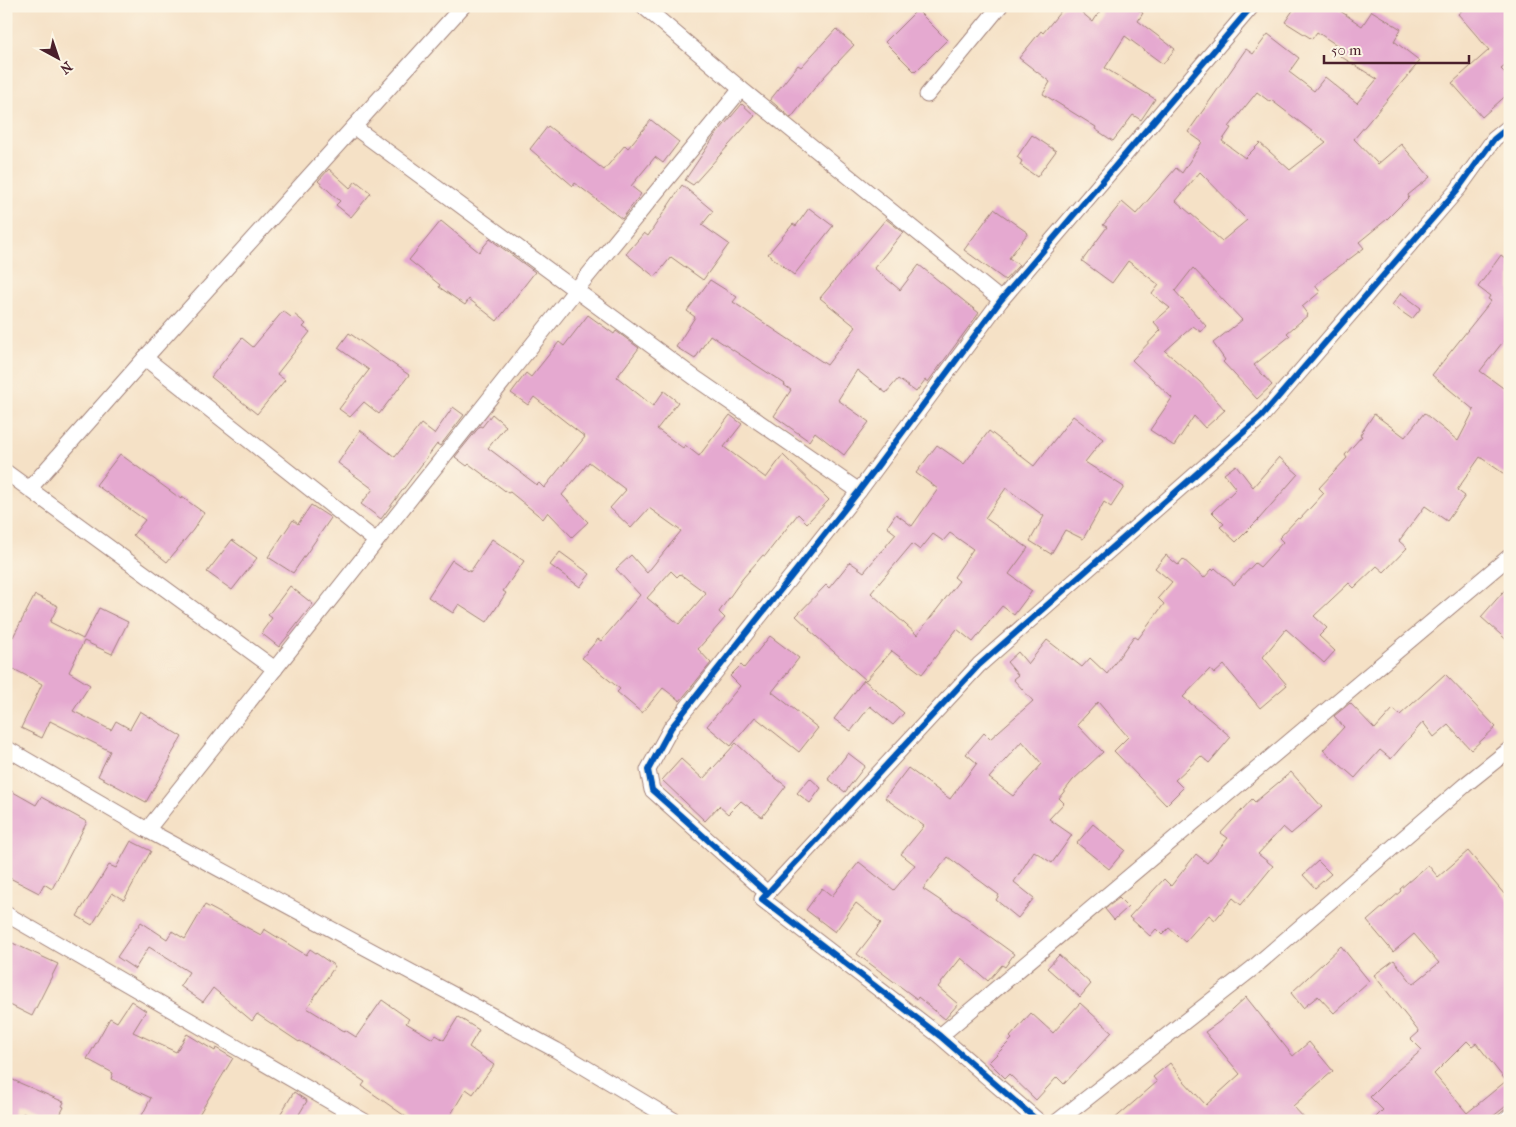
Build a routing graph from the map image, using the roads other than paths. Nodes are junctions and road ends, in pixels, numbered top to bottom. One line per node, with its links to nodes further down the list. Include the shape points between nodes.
1 (463, 6): 8 (street)
2 (643, 6): 5 (street)
3 (1000, 6): 6 (street)
4 (1252, 6): 10 (street)
5 (741, 89): 9 (street); 10 (street)
6 (927, 95)
7 (1510, 126): 21 (street, via 1494,139 1458,190 1261,417 979,665)
8 (354, 127): 9 (street); 11 (street)
9 (574, 291): 14 (street); 15 (street)
10 (1001, 300): 14 (street)
11 (144, 358): 13 (street); 15 (street)
12 (6, 472): 13 (street)
13 (30, 488): 17 (street)
14 (859, 491): 21 (street, via 672,728 648,770 652,790)
15 (376, 541): 17 (street)
16 (1510, 556): 23 (street)
17 (275, 669): 20 (street)
18 (6, 748): 20 (street)
19 (1510, 749): 28 (street, via 1253,968)
20 (147, 830): 26 (street, via 556,1050)
21 (767, 893): 23 (street, via 762,899)
22 (6, 914): 25 (street)
23 (940, 1036): 27 (street)
24 (1510, 1116): 29 (street)
25 (364, 1121)
26 (675, 1121)
27 (1038, 1121)
28 (1058, 1121)
29 (1504, 1121)

